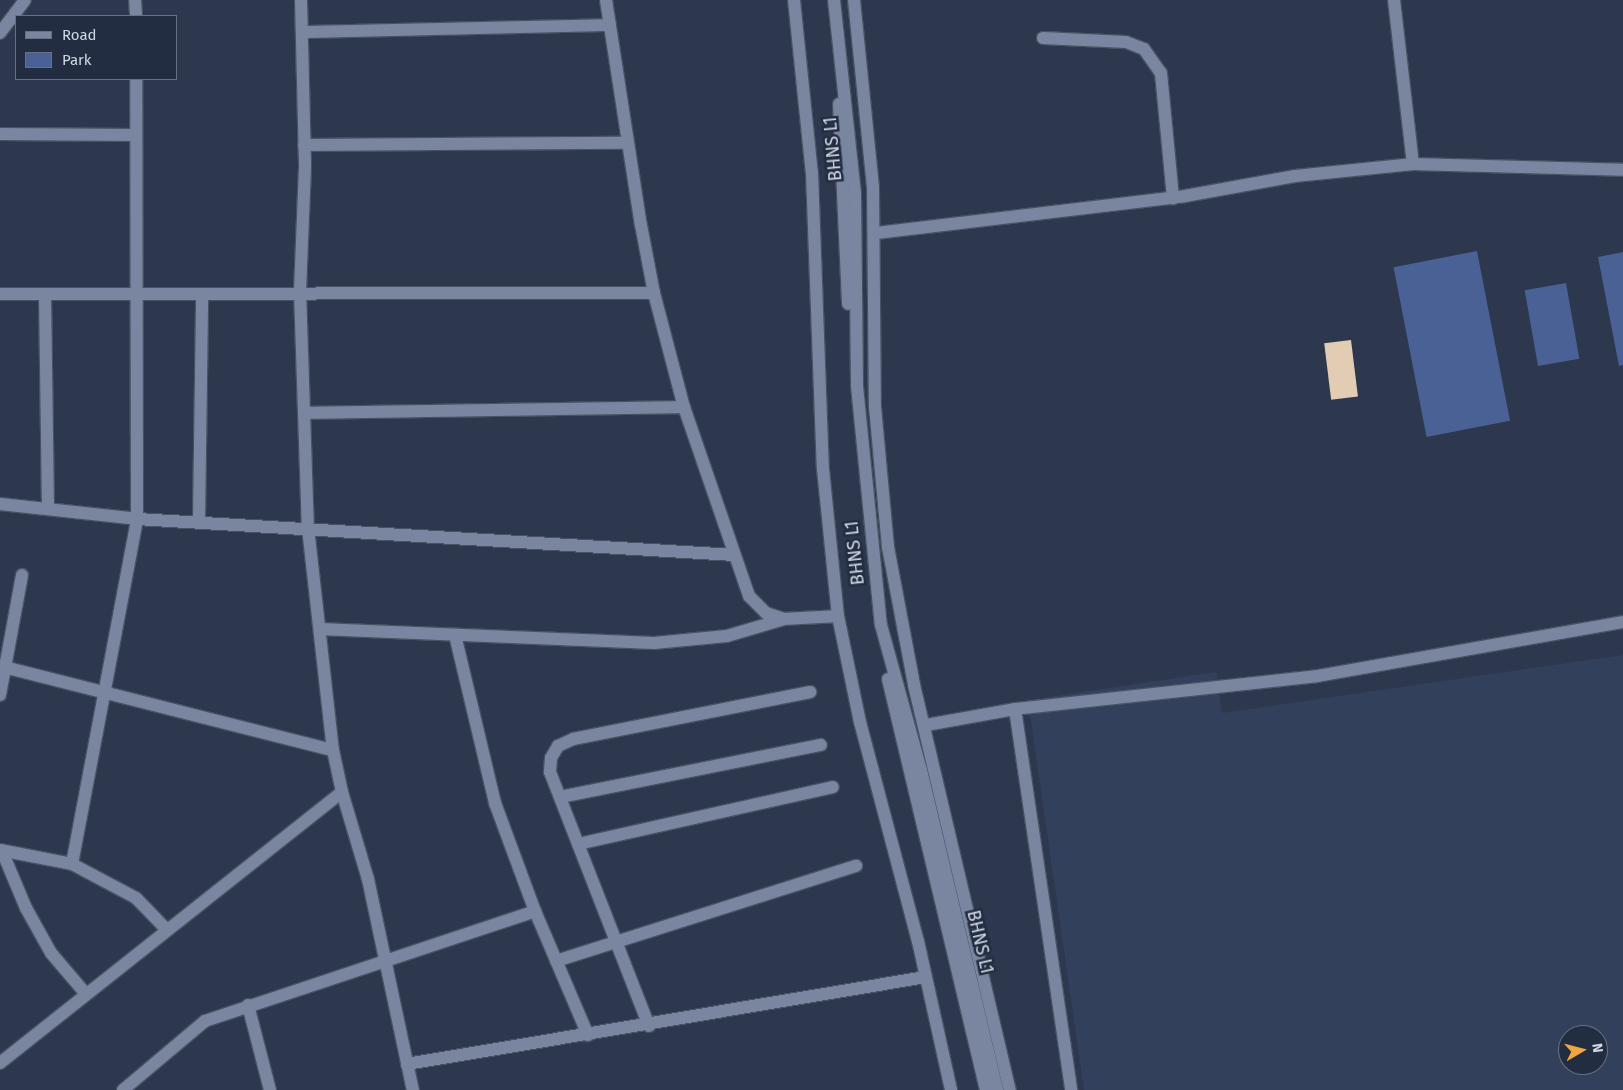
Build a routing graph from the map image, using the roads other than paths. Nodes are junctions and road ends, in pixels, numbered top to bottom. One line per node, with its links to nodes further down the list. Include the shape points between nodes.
1 (24, 0): 13 (street)
2 (136, 0): 10 (street)
3 (302, 0): 12 (street)
4 (606, 0): 11 (street)
5 (794, 0): 39 (street, via 812,173 823,469)
6 (826, 0): 75 (street, BHNS L1, via 839,102 851,394 869,596 908,773)
7 (834, 0): 76 (street, BHNS L1, via 854,193 857,386 881,625 921,770)
8 (854, 0): 23 (street, via 867,109)
9 (1394, 0): 20 (street)
10 (136, 15)
11 (610, 25): 12 (street); 18 (street)
12 (302, 32): 19 (street)
13 (0, 33)
14 (1044, 38): 22 (street, via 1126,42 1144,49 1161,73)
15 (136, 80): 17 (street)
16 (0, 134): 17 (street)
17 (136, 135): 28 (street)
18 (628, 143): 19 (street); 25 (street)
19 (304, 145): 24 (street)
20 (1413, 164): 21 (street); 22 (street, via 1295,176)
21 (1623, 170)
22 (1172, 198): 23 (street)
23 (876, 233): 49 (street, via 875,389 880,477 900,616)
24 (300, 291): 25 (street); 29 (street); 31 (street)
25 (654, 293): 30 (street)
26 (0, 294): 27 (street)
27 (45, 294): 28 (street); 33 (street)
28 (139, 294): 29 (street); 34 (street)
29 (202, 294): 35 (street)
30 (684, 407): 31 (street); 37 (street)
31 (304, 413): 36 (street)
32 (0, 504): 33 (street)
33 (48, 509): 34 (street)
34 (137, 519): 35 (street); 45 (street)
35 (199, 521): 36 (street)
36 (308, 528): 37 (street); 42 (street)
37 (734, 555): 40 (street, via 749,596 766,613)
38 (22, 575): 44 (street)
39 (838, 616): 40 (street); 64 (street, via 860,722)
40 (784, 619): 43 (street, via 727,636 654,643)
41 (1623, 622): 48 (street, via 1317,676)
42 (320, 629): 43 (street); 51 (street)
43 (455, 635): 59 (street, via 495,803)
44 (2, 667): 45 (street); 47 (street)
45 (102, 692): 51 (street); 57 (street)
46 (810, 692): 54 (street, via 573,739 558,746 551,758 550,772)
47 (0, 694)
48 (1015, 709): 49 (street); 78 (street)
49 (926, 725): 77 (street)
50 (821, 745): 54 (street)
51 (333, 750): 53 (street)
52 (833, 787): 55 (street)
53 (342, 792): 60 (street); 63 (street, via 368,878)
54 (560, 797): 55 (street)
55 (578, 844): 61 (street)
56 (1, 851): 57 (street); 65 (street, via 51,954)
57 (72, 864): 60 (street, via 136,898)
58 (856, 866): 61 (street)
59 (535, 911): 62 (street); 63 (street)
60 (166, 929): 65 (street)
61 (615, 940): 62 (street); 67 (street)
62 (556, 961): 68 (street)
63 (387, 963): 66 (street); 70 (street)
64 (926, 977): 67 (street); 74 (street)
65 (86, 994): 69 (street)
66 (248, 1005): 71 (street, via 205,1021); 72 (street)
67 (648, 1026): 68 (street)
68 (588, 1035): 70 (street)
69 (0, 1063)
70 (407, 1064): 73 (street)
71 (123, 1090)
72 (270, 1090)
73 (413, 1090)
74 (951, 1090)
75 (986, 1090)
76 (997, 1090)
77 (1010, 1090)
78 (1071, 1090)

